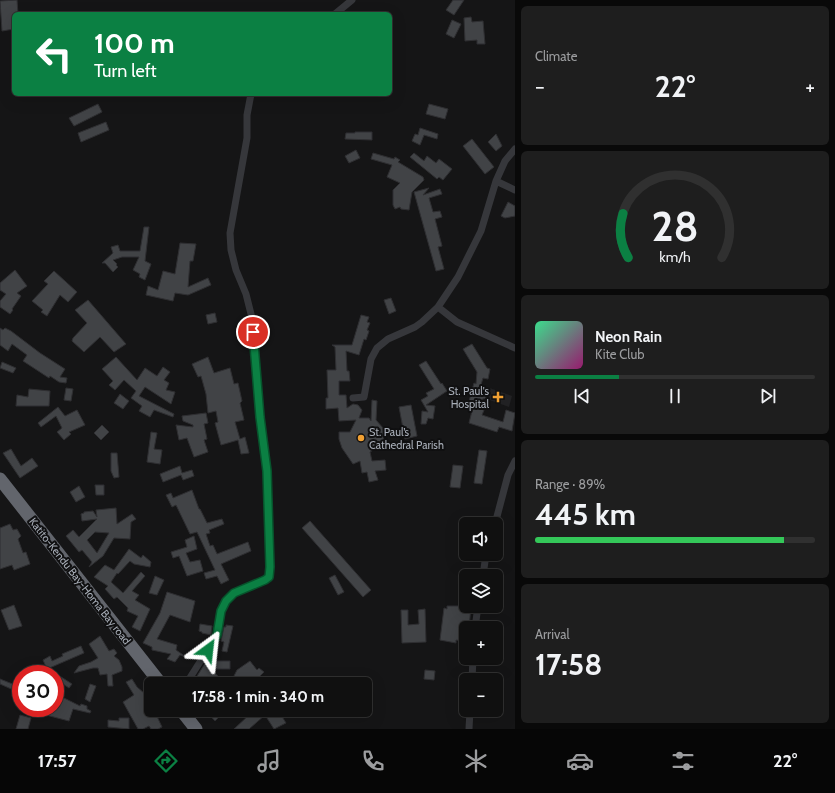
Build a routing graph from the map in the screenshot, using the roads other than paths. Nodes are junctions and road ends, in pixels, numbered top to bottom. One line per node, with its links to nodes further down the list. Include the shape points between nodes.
1 (352, 0): 2 (street)
2 (337, 12)
3 (251, 96): 14 (street, via 230,233 236,270 252,318 267,471 269,577 234,593 226,601 221,611 217,635)
4 (515, 149): 5 (street, via 505,161)
5 (496, 181): 6 (street); 7 (street, via 473,250)
6 (515, 190)
7 (438, 307): 8 (street, via 464,325); 9 (street, via 415,327 388,339 377,348 371,359 364,398)
8 (515, 348)
9 (353, 398)
10 (515, 461): 12 (street, via 508,475)
11 (0, 478): 13 (highway, Katito-Kendu Bay-Homa Bay road)
12 (497, 517)
13 (156, 677)
14 (190, 677)
15 (187, 717): 17 (highway)
16 (470, 717): 18 (street)
17 (196, 729)
18 (469, 729)

